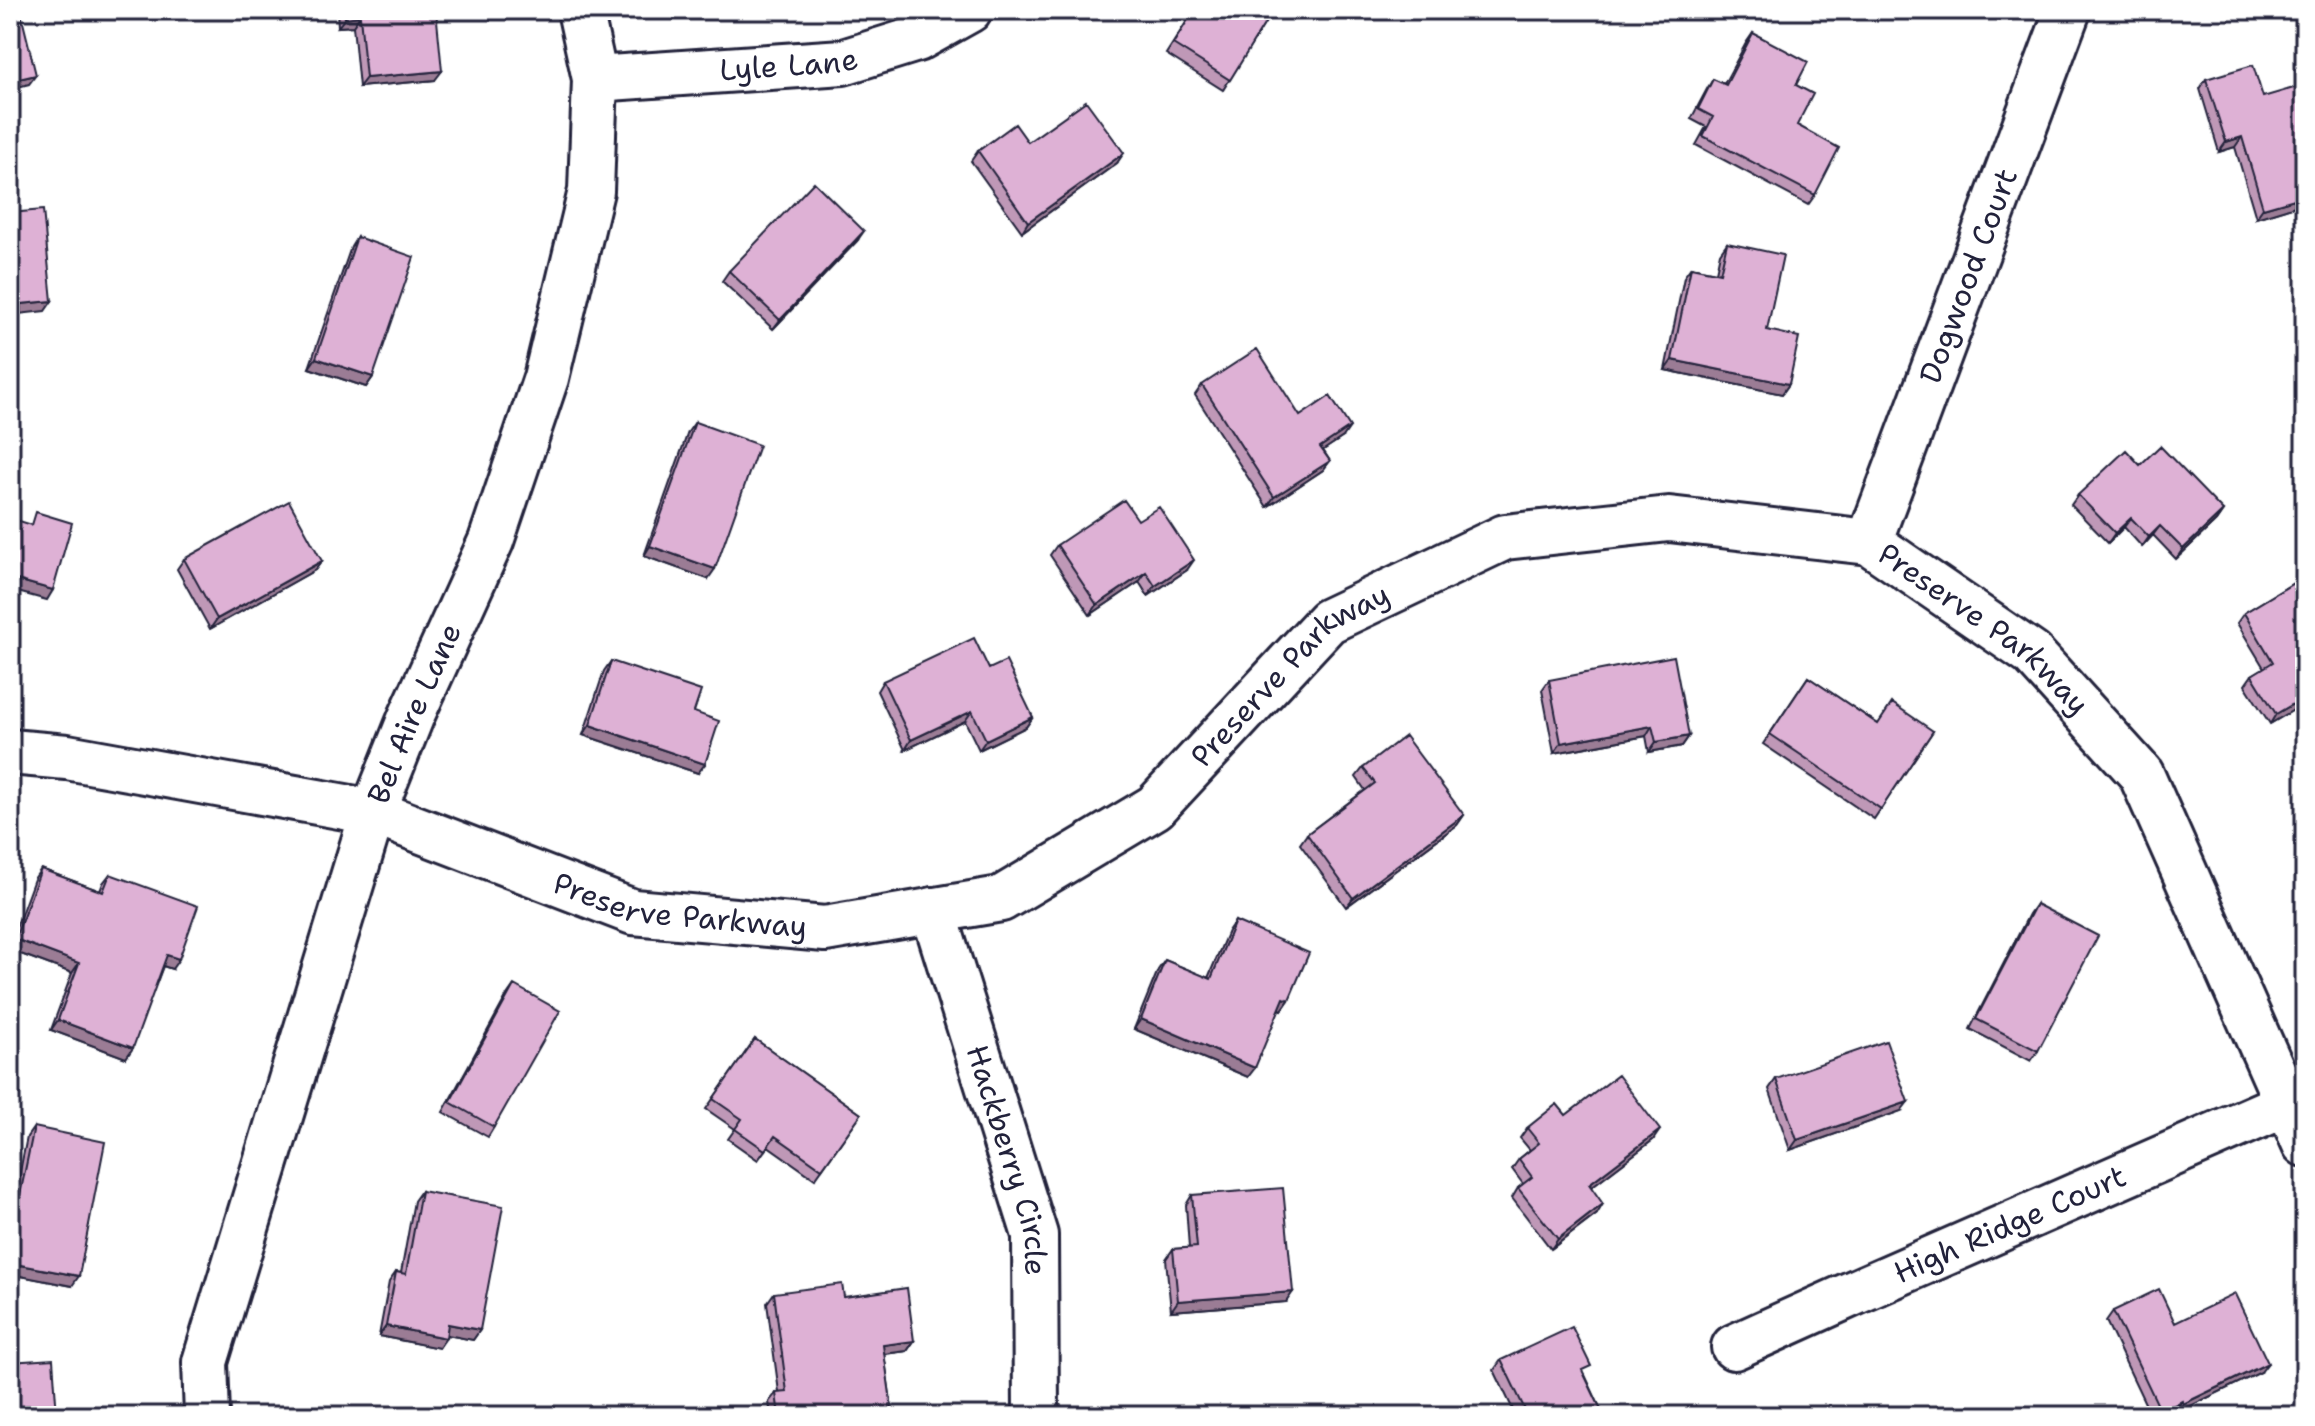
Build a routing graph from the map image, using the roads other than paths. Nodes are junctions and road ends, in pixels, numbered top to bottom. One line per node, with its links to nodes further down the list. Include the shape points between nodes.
1 (580, 10): 4 (street, Bel Aire Lane)
2 (969, 10): 4 (street, Lyle Lane, via 917,39 843,62)
3 (2068, 10): 5 (street, Dogwood Court)
4 (595, 79): 7 (street, Bel Aire Lane, via 591,191 546,378 491,541)
5 (1869, 542): 8 (street, Preserve Parkway, via 1669,519 1505,537 1328,621 1155,807 1001,899); 9 (street, Preserve Parkway, via 2032,654 2141,774)
6 (10, 752): 7 (street, Preserve Parkway, via 67,757)
7 (373, 812): 8 (street, Preserve Parkway, via 633,912 825,929); 12 (street, Bel Aire Lane, via 205,1362)
8 (933, 910): 13 (street, Hackberry Circle, via 1035,1235)
9 (2286, 1104): 10 (street, Preserve Parkway); 11 (street, High Ridge Court)
10 (2305, 1144)
11 (1734, 1347)
12 (207, 1416)
13 (1036, 1416)

